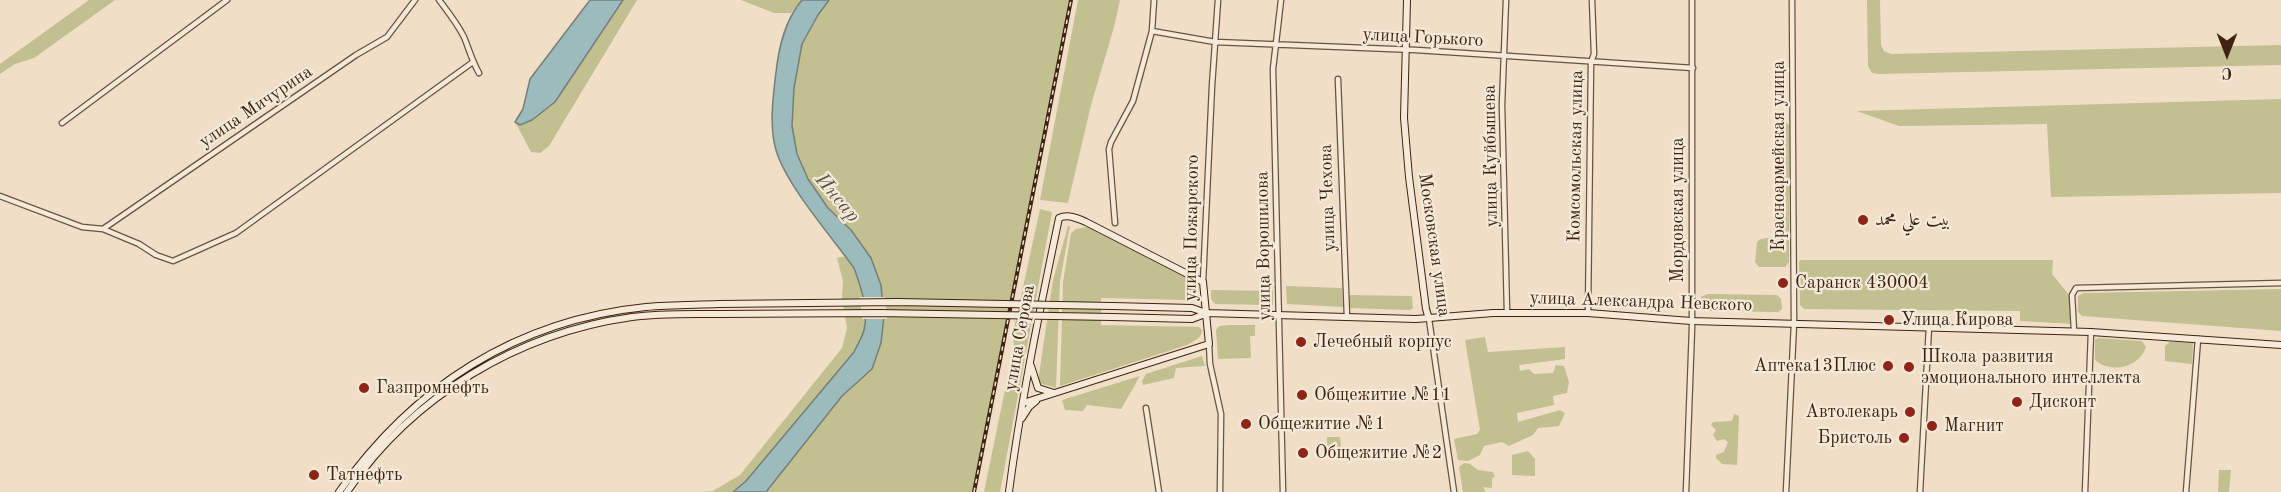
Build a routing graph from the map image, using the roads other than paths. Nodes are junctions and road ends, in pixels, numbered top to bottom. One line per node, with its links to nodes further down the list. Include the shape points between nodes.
1 (227, 0): 22 (street)
2 (415, 0): 25 (street, улица Мичурина, via 387,37)
3 (439, 0): 17 (street, via 465,39)
4 (1154, 0): 12 (street)
5 (1218, 0): 13 (street, улица Пожарского)
6 (1281, 0): 14 (street, улица Ворошилова)
7 (1407, 0): 15 (main road, Московская улица)
8 (1506, 0): 16 (street, улица Куйбышева)
9 (1592, 0): 18 (street, Комсомольская улица)
10 (1692, 0): 19 (street, Мордовская улица)
11 (1792, 0): 35 (street, Красноармейская улица)
12 (1152, 31): 13 (street, улица Горького); 24 (street, via 1133,100 1109,149)
13 (1215, 42): 14 (street, улица Горького); 26 (street, улица Пожарского)
14 (1277, 44): 15 (street, улица Горького); 31 (street, улица Ворошилова, via 1273,69)
15 (1405, 50): 16 (street, улица Горького); 33 (main road, Московская улица, via 1406,147)
16 (1504, 56): 18 (street, улица Горького); 28 (street, улица Куйбышева)
17 (473, 62): 20 (street); 25 (street, via 236,233 173,261)
18 (1591, 62): 19 (street, улица Горького); 30 (street, Комсомольская улица)
19 (1693, 68): 34 (street, Мордовская улица)
20 (479, 73)
21 (1338, 79): 32 (street, улица Чехова)
22 (62, 123)
23 (0, 196): 25 (street, via 82,227)
24 (1115, 223)
25 (103, 229)
26 (1203, 282): 29 (main road, улица Пожарского); 42 (main road, улица Серова, via 1075,217 1059,218)
27 (2281, 283): 37 (street, via 2076,288 2072,295)
28 (1507, 312): 30 (main road, улица Александра Невского); 33 (main road, улица Александра Невского)
29 (1206, 313): 31 (main road, улица Александра Невского); 40 (main road, улица Пожарского); 48 (main road, bridge, via 1192,308 898,302 719,304 645,307 600,314 558,325 501,348 455,374 400,418); 49 (main road, bridge, via 1192,319 879,313 650,315 593,324 500,358 456,383 411,418 374,456)
30 (1588, 313): 34 (main road, улица Александра Невского)
31 (1279, 315): 32 (main road, улица Александра Невского); 53 (street, улица Ворошилова)
32 (1347, 316): 33 (main road, улица Александра Невского)
33 (1429, 319): 54 (street, Московская улица)
34 (1691, 321): 35 (main road, улица Александра Невского); 55 (street, Мордовская улица)
35 (1794, 323): 36 (main road, улица Александра Невского); 56 (street, Красноармейская улица)
36 (1929, 326): 37 (main road, улица Александра Невского); 57 (street)
37 (2074, 331): 38 (main road, улица Александра Невского)
38 (2091, 332): 39 (main road, улица Александра Невского); 58 (street)
39 (2198, 339): 41 (main road, улица Александра Невского); 59 (street)
40 (1209, 344): 43 (main road); 52 (street, улица Пожарского, via 1221,414)
41 (2281, 345)
42 (1030, 362): 43 (main road, via 1038,388); 45 (main road, улица Серова)
43 (1058, 393): 44 (main road)
44 (1041, 398): 45 (main road); 47 (main road)
45 (1023, 403): 47 (main road, улица Серова)
46 (1146, 408): 51 (street)
47 (1020, 421): 50 (main road, улица Серова)
48 (339, 492)
49 (347, 492)
50 (1009, 492)
51 (1159, 492)
52 (1220, 492)
53 (1283, 492)
54 (1454, 492)
55 (1686, 492)
56 (1786, 492)
57 (1920, 492)
58 (2085, 492)
59 (2186, 492)

